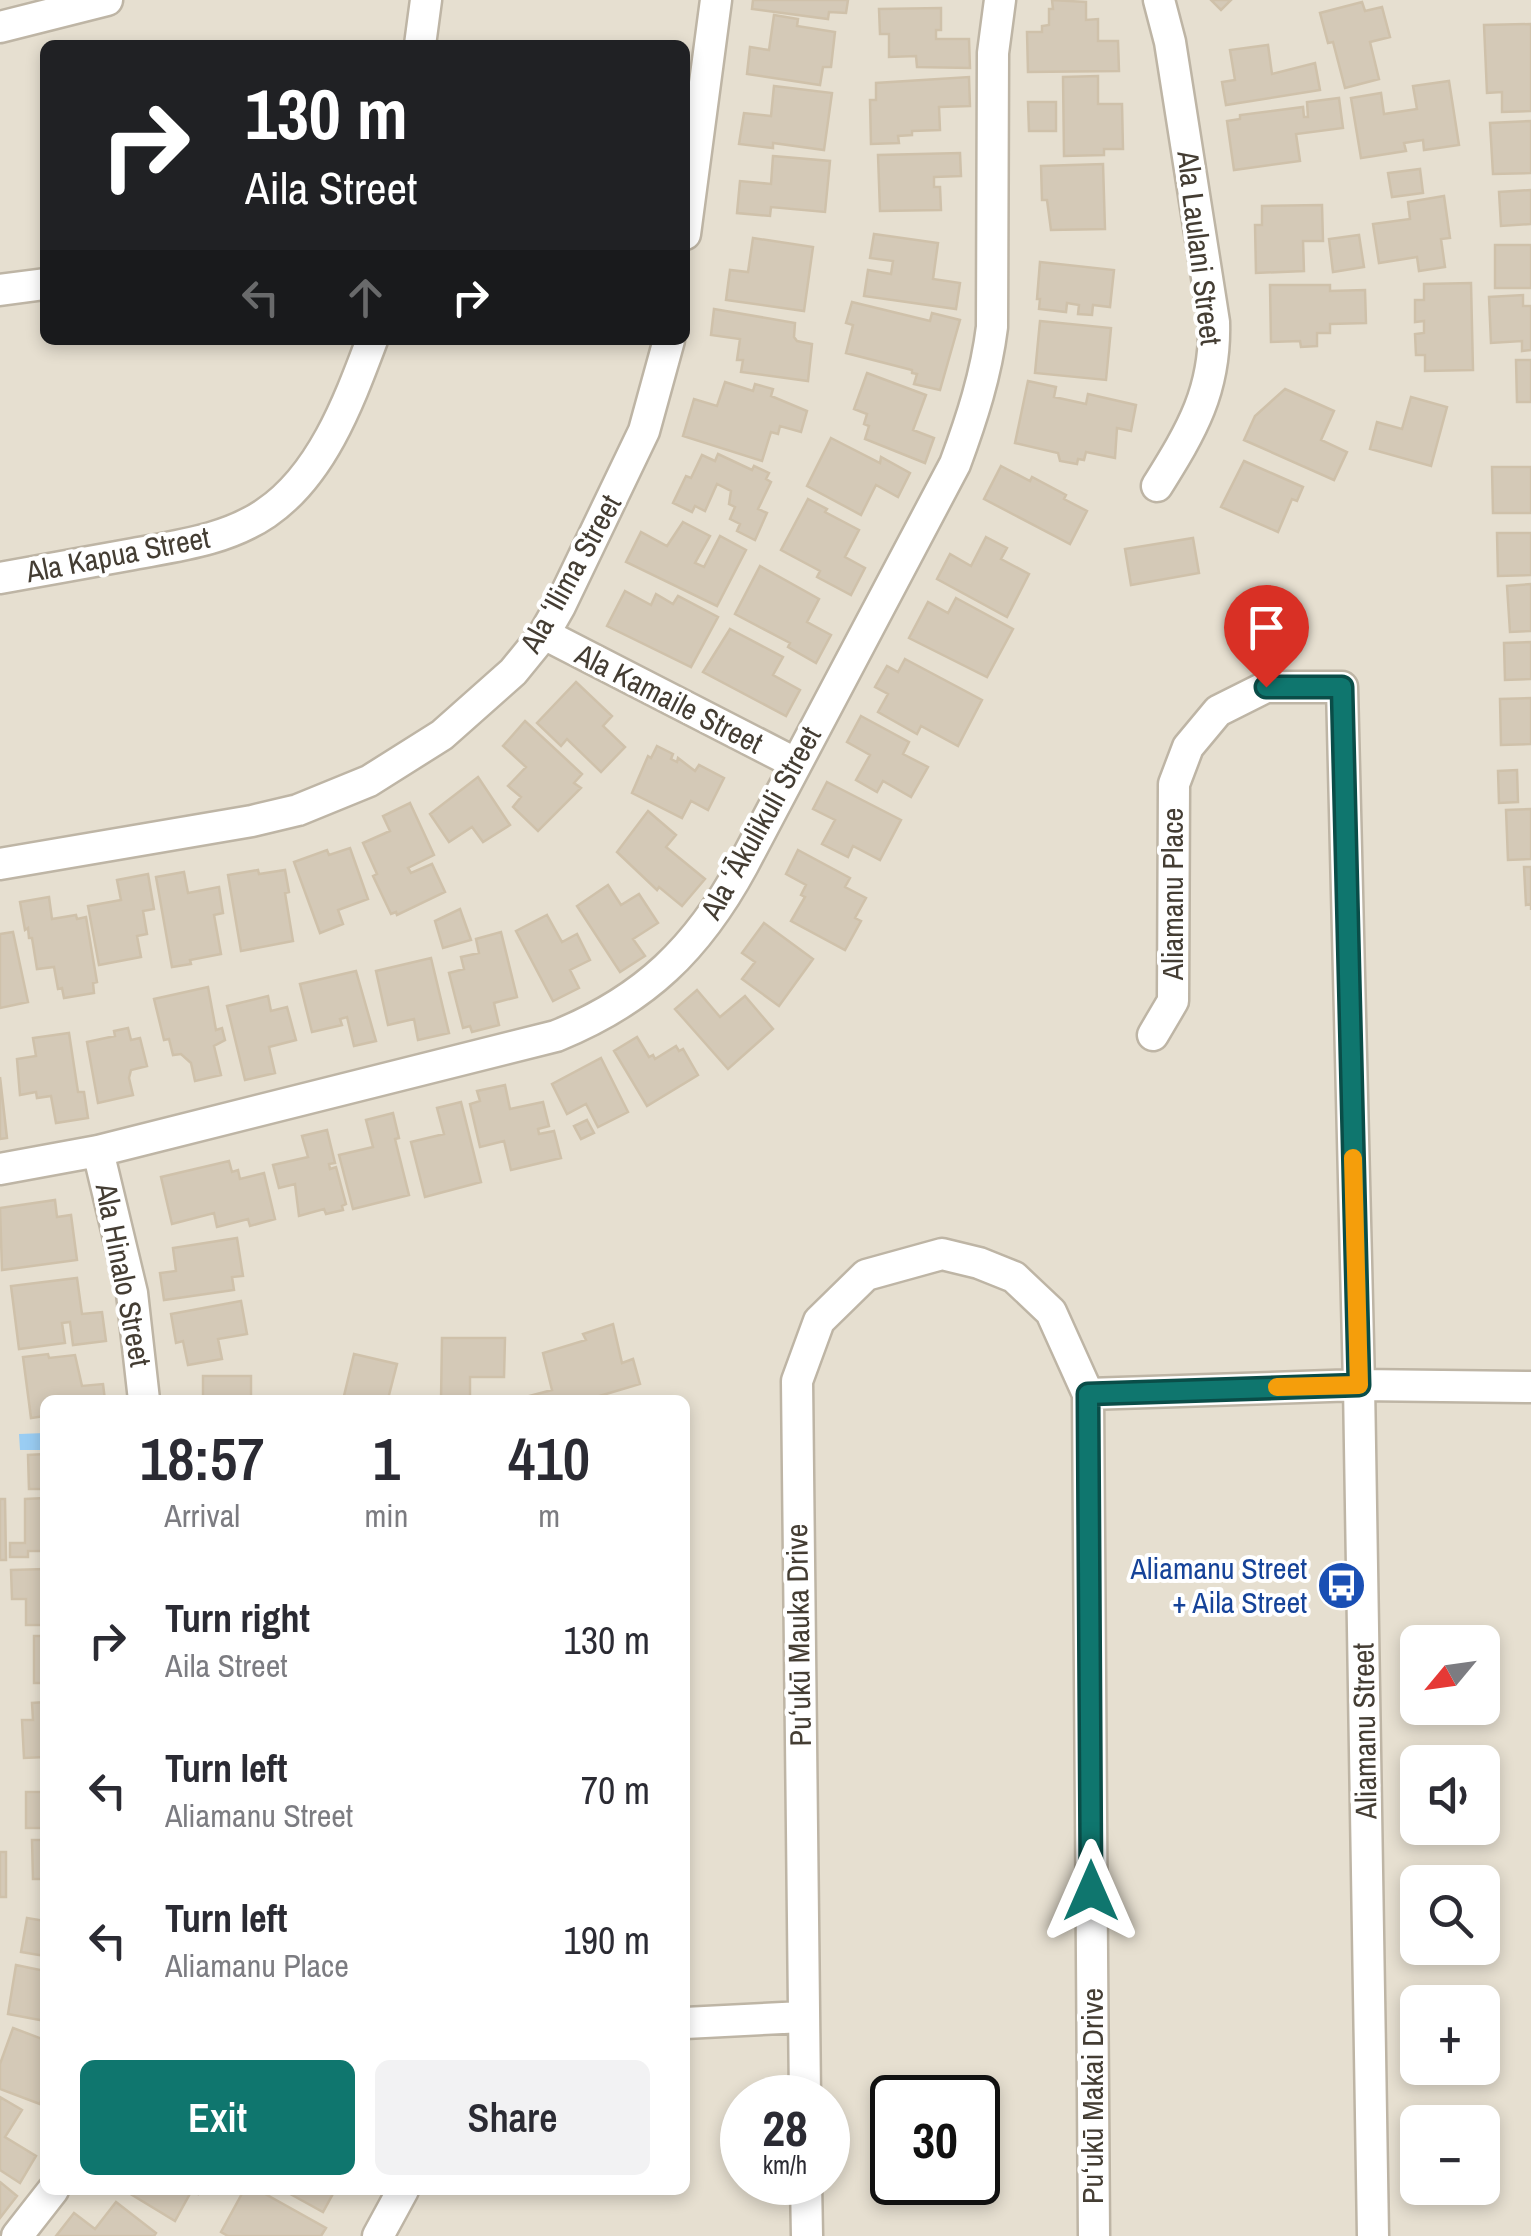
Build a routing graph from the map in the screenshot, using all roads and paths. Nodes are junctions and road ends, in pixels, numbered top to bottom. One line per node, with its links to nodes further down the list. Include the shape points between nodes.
1 (107, 0): 6 (street)
2 (426, 0): 7 (street)
3 (716, 0): 8 (street)
4 (1000, 0): 17 (street, Ala ʻĀkulikuli Street, via 993,54 994,279 987,368 955,464)
5 (1159, 0): 13 (street, Ala Laulani Street, via 1215,350 1198,414)
6 (0, 27)
7 (421, 40)
8 (690, 196)
9 (40, 285): 10 (street)
10 (0, 290)
11 (370, 345): 14 (street, Ala Kapua Street, via 322,453 266,513 199,542)
12 (668, 345): 15 (street, Ala ʻIlima Street, via 624,478)
13 (1158, 486)
14 (0, 578)
15 (544, 634): 17 (street, Ala Kamaile Street); 18 (street, Ala ʻIlima Street, via 513,672 442,735 369,782 252,821)
16 (1342, 687): 19 (street, Aliamanu Place, via 1266,687 1218,712 1188,747 1174,784 1173,1001); 23 (street, Aliamanu Street)
17 (795, 764): 20 (street, Ala ʻĀkulikuli Street, via 707,925 664,972 619,1007 522,1047)
18 (0, 864)
19 (1154, 1034)
20 (98, 1151): 21 (street, Ala ʻĀkulikuli Street); 26 (street, Ala Hinalo Street, via 132,1292)
21 (0, 1169)
22 (942, 1254): 25 (street, Puʻukū Makai Drive, via 1014,1276 1051,1312); 27 (street, Puʻukū Mauka Drive, via 866,1276 820,1322 797,1382)
23 (1359, 1385): 24 (street); 25 (street); 37 (street, Aliamanu Street)
24 (1531, 1387)
25 (1088, 1394): 36 (street, Puʻukū Makai Drive)
26 (143, 1395)
27 (803, 2017): 28 (street); 29 (street, Puʻukū Mauka Drive)
28 (690, 2023)
29 (804, 2075)
30 (49, 2195): 33 (street)
31 (400, 2195): 34 (street)
32 (807, 2205): 35 (street)
33 (17, 2236)
34 (378, 2236)
35 (808, 2236)
36 (1094, 2236)
37 (1373, 2236)

